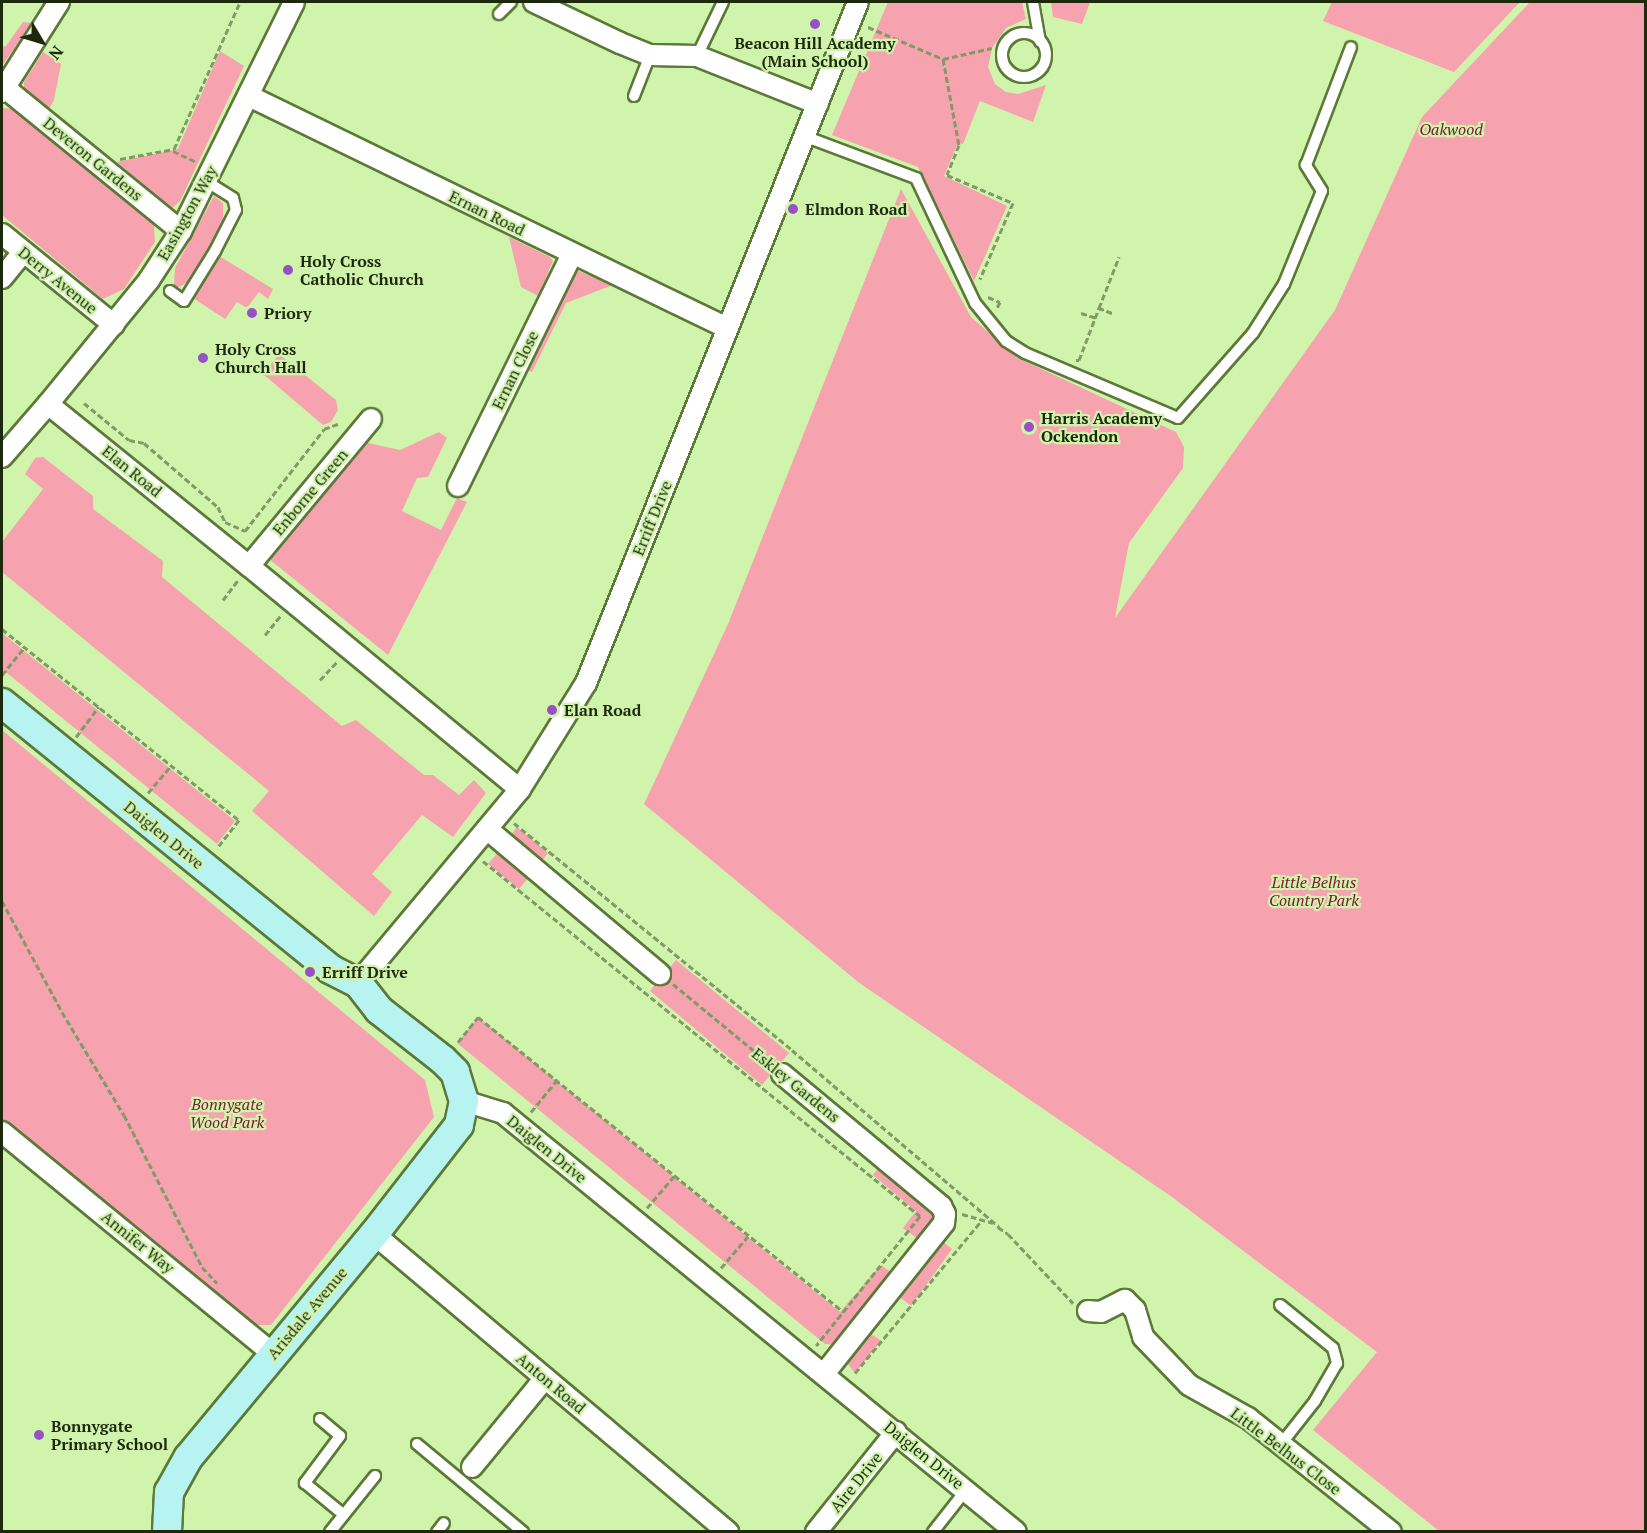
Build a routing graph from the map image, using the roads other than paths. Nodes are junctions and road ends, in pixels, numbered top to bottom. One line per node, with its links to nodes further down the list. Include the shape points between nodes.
1 (59, 2): 13 (street, Deveron Gardens)
2 (294, 2): 14 (street, Easington Way)
3 (511, 2): 8 (lane)
4 (534, 2): 11 (street)
5 (723, 2): 12 (lane)
6 (858, 2): 16 (street, Erriff Drive)
7 (1034, 2): 9 (lane)
8 (499, 14)
9 (1040, 40): 9 (lane, via 1046,55 1041,69 1029,77 1008,71 1002,51 1009,39 1022,33)
10 (1351, 46): 17 (lane, via 1306,165 1322,191 1284,284 1253,333 1178,418 1025,353 1006,341 975,303 916,178)
11 (651, 55): 12 (street); 15 (lane)
12 (697, 56): 16 (street)
13 (3, 90): 19 (street, Deveron Gardens)
14 (249, 96): 18 (street, Easington Way); 22 (street, Ernan Road)
15 (634, 96)
16 (818, 104): 17 (street, Erriff Drive)
17 (804, 136): 26 (street, Erriff Drive)
18 (204, 173): 19 (street, Easington Way); 24 (lane, via 233,198 236,210 184,301)
19 (181, 231): 25 (street, Easington Way)
20 (2, 234): 21 (street, Derry Avenue)
21 (24, 252): 23 (street); 25 (street, Derry Avenue)
22 (572, 254): 26 (street, Ernan Road); 30 (street, Ernan Close)
23 (2, 278)
24 (170, 291)
25 (114, 325): 27 (street, Easington Way)
26 (726, 328): 33 (street, Erriff Drive, via 586,683)
27 (48, 404): 29 (street); 31 (street, Elan Road)
28 (371, 419): 31 (street, Enborne Green)
29 (6, 444)
30 (458, 486)
31 (249, 566): 33 (street, Elan Road)
32 (2, 703): 36 (street, Daiglen Drive, via 330,969)
33 (520, 789): 34 (street, Erriff Drive)
34 (487, 829): 35 (street); 36 (street, Erriff Drive)
35 (660, 974)
36 (358, 983): 38 (street, Daiglen Drive, via 379,1010 455,1072)
37 (782, 1074): 44 (street, Eskley Gardens, via 942,1206 945,1214 944,1223)
38 (464, 1101): 40 (street, Arisdale Avenue, via 459,1125); 44 (street, Daiglen Drive, via 503,1113)
39 (2, 1132): 43 (street, Annifer Way)
40 (374, 1234): 43 (street, Arisdale Avenue); 45 (street, Anton Road)
41 (1280, 1305): 49 (lane, via 1333,1348 1338,1363 1315,1401)
42 (1088, 1311): 49 (street, Little Belhus Close, via 1101,1312 1125,1300 1135,1310 1143,1337 1189,1385 1248,1418)
43 (273, 1354): 55 (street, Arisdale Avenue, via 188,1458 169,1492)
44 (824, 1374): 47 (street, Daiglen Drive)
45 (545, 1378): 50 (street); 58 (street, Anton Road)
46 (320, 1419): 53 (lane, via 340,1436 305,1483)
47 (896, 1432): 52 (street, Daiglen Drive); 59 (street, Aire Drive)
48 (417, 1444): 50 (lane)
49 (1281, 1444): 54 (street, Little Belhus Close)
50 (467, 1474): 57 (lane)
51 (375, 1476): 53 (lane)
52 (966, 1490): 60 (lane); 61 (street, Daiglen Drive)
53 (344, 1515): 56 (lane)
54 (1384, 1529)
55 (167, 1532)
56 (330, 1532)
57 (524, 1532)
58 (728, 1532)
59 (816, 1532)
60 (933, 1532)
61 (1016, 1532)

